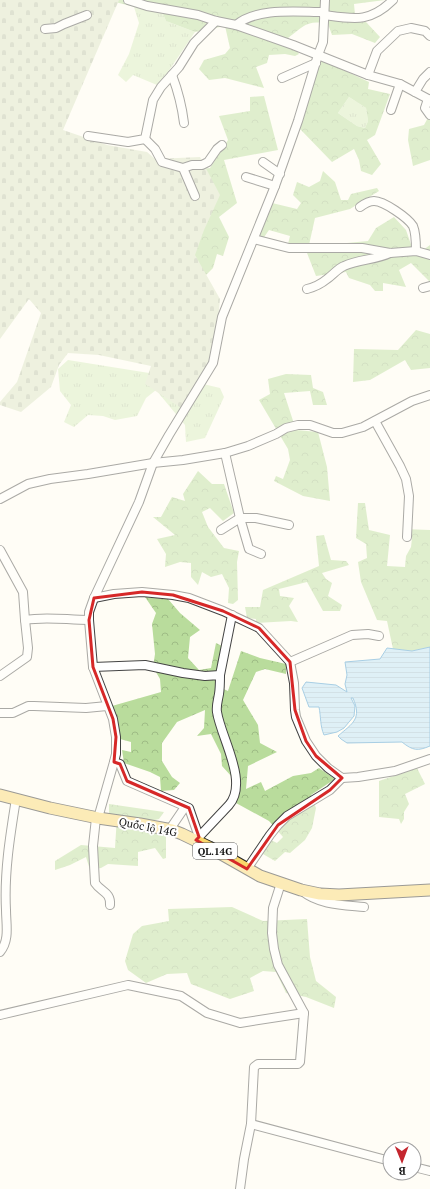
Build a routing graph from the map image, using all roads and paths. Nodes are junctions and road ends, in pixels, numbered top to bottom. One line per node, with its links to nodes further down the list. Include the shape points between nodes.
1 (128, 0): 6 (street)
2 (325, 0): 4 (street)
3 (393, 0): 4 (street, via 375,14 364,18)
4 (324, 14): 7 (street, via 268,12); 10 (street, via 323,42)
5 (87, 15): 8 (street, via 56,28)
6 (216, 21): 7 (street); 13 (street, via 194,43)
7 (236, 24): 10 (street)
8 (45, 29)
9 (430, 36): 12 (street, via 425,31 411,28 398,31 377,51)
10 (317, 59): 12 (street); 14 (street); 26 (street)
11 (430, 72): 16 (street)
12 (368, 75): 15 (street)
13 (172, 76): 20 (street, via 178,91); 22 (street, via 153,100)
14 (282, 78)
15 (400, 84): 16 (street); 18 (street)
16 (415, 92): 17 (street)
17 (429, 100): 19 (street, via 425,108)
18 (391, 110)
19 (430, 115)
20 (184, 123)
21 (88, 136): 22 (street, via 128,142)
22 (145, 139): 25 (street, via 155,149 162,162)
23 (222, 145): 25 (street, via 208,162)
24 (263, 162): 26 (street)
25 (183, 168): 29 (street)
26 (280, 174): 28 (street)
27 (246, 177): 28 (street)
28 (276, 186): 31 (street)
29 (195, 196)
30 (360, 207): 32 (street, via 366,202 381,202 406,219 412,226)
31 (254, 239): 33 (street, via 289,248 362,248); 39 (street, via 222,317 213,363)
32 (416, 251): 33 (street); 34 (street)
33 (390, 253): 35 (street, via 384,257 346,265 320,284)
34 (430, 255)
35 (307, 289)
36 (430, 395): 37 (street, via 412,401)
37 (375, 421): 38 (street, via 342,433 310,425 298,425 248,446); 44 (street, via 408,485)
38 (225, 452): 39 (street); 41 (street)
39 (153, 463): 40 (street, via 44,481 22,487); 47 (street)
40 (0, 499)
41 (240, 518): 42 (street, via 256,518); 43 (street); 46 (street, via 249,549)
42 (289, 525)
43 (222, 530)
44 (407, 537)
45 (0, 550): 49 (street, via 23,592)
46 (261, 554)
47 (94, 598): 48 (street, via 142,592 173,595 189,598); 50 (street)
48 (232, 615): 52 (street, via 259,628); 54 (street)
49 (25, 620): 50 (street); 55 (street, via 27,657)
50 (89, 620): 53 (street)
51 (379, 636): 52 (street, via 352,636)
52 (290, 662): 60 (street, via 296,717 306,740 316,756)
53 (93, 667): 54 (street, via 145,665 205,676); 56 (street)
54 (220, 675): 66 (street, via 216,710 228,744 237,782 236,793 230,805)
55 (0, 676)
56 (107, 706): 57 (street, via 28,706 13,713); 59 (street, via 113,719 116,737)
57 (0, 713)
58 (430, 759): 60 (street, via 395,771)
59 (114, 762): 63 (street, via 120,764 127,781); 64 (street)
60 (342, 778): 67 (street, via 330,790 287,816 270,835)
61 (0, 795): 62 (main road, Quốc lộ 14G / QL.14G)
62 (16, 799): 64 (main road, Quốc lộ 14G / QL.14G); 73 (street, via 6,886 7,930 5,944)
63 (186, 807): 65 (street); 66 (street, via 189,808)
64 (97, 818): 65 (main road, Quốc lộ 14G / QL.14G); 71 (street, via 92,846 95,883 106,893)
65 (170, 829): 66 (main road, Quốc lộ 14G / QL.14G)
66 (198, 839): 67 (main road, Quốc lộ 14G / QL.14G)
67 (247, 869): 68 (main road, Quốc lộ 14G / QL.14G)
68 (281, 883): 69 (main road, Quốc lộ 14G / QL.14G); 74 (street, via 273,908 274,949 278,965)
69 (301, 890): 70 (main road, Quốc lộ 14G / QL.14G, via 338,895); 72 (street, via 309,897 320,901)
70 (430, 890)
71 (110, 905)
72 (364, 907)
73 (0, 952)
74 (304, 1013): 75 (street, via 240,1023 207,1013 181,996 128,985); 76 (street, via 300,1062 258,1064 254,1067)
75 (0, 1015)
76 (252, 1124): 77 (street); 78 (street)
77 (382, 1159)
78 (240, 1189)

